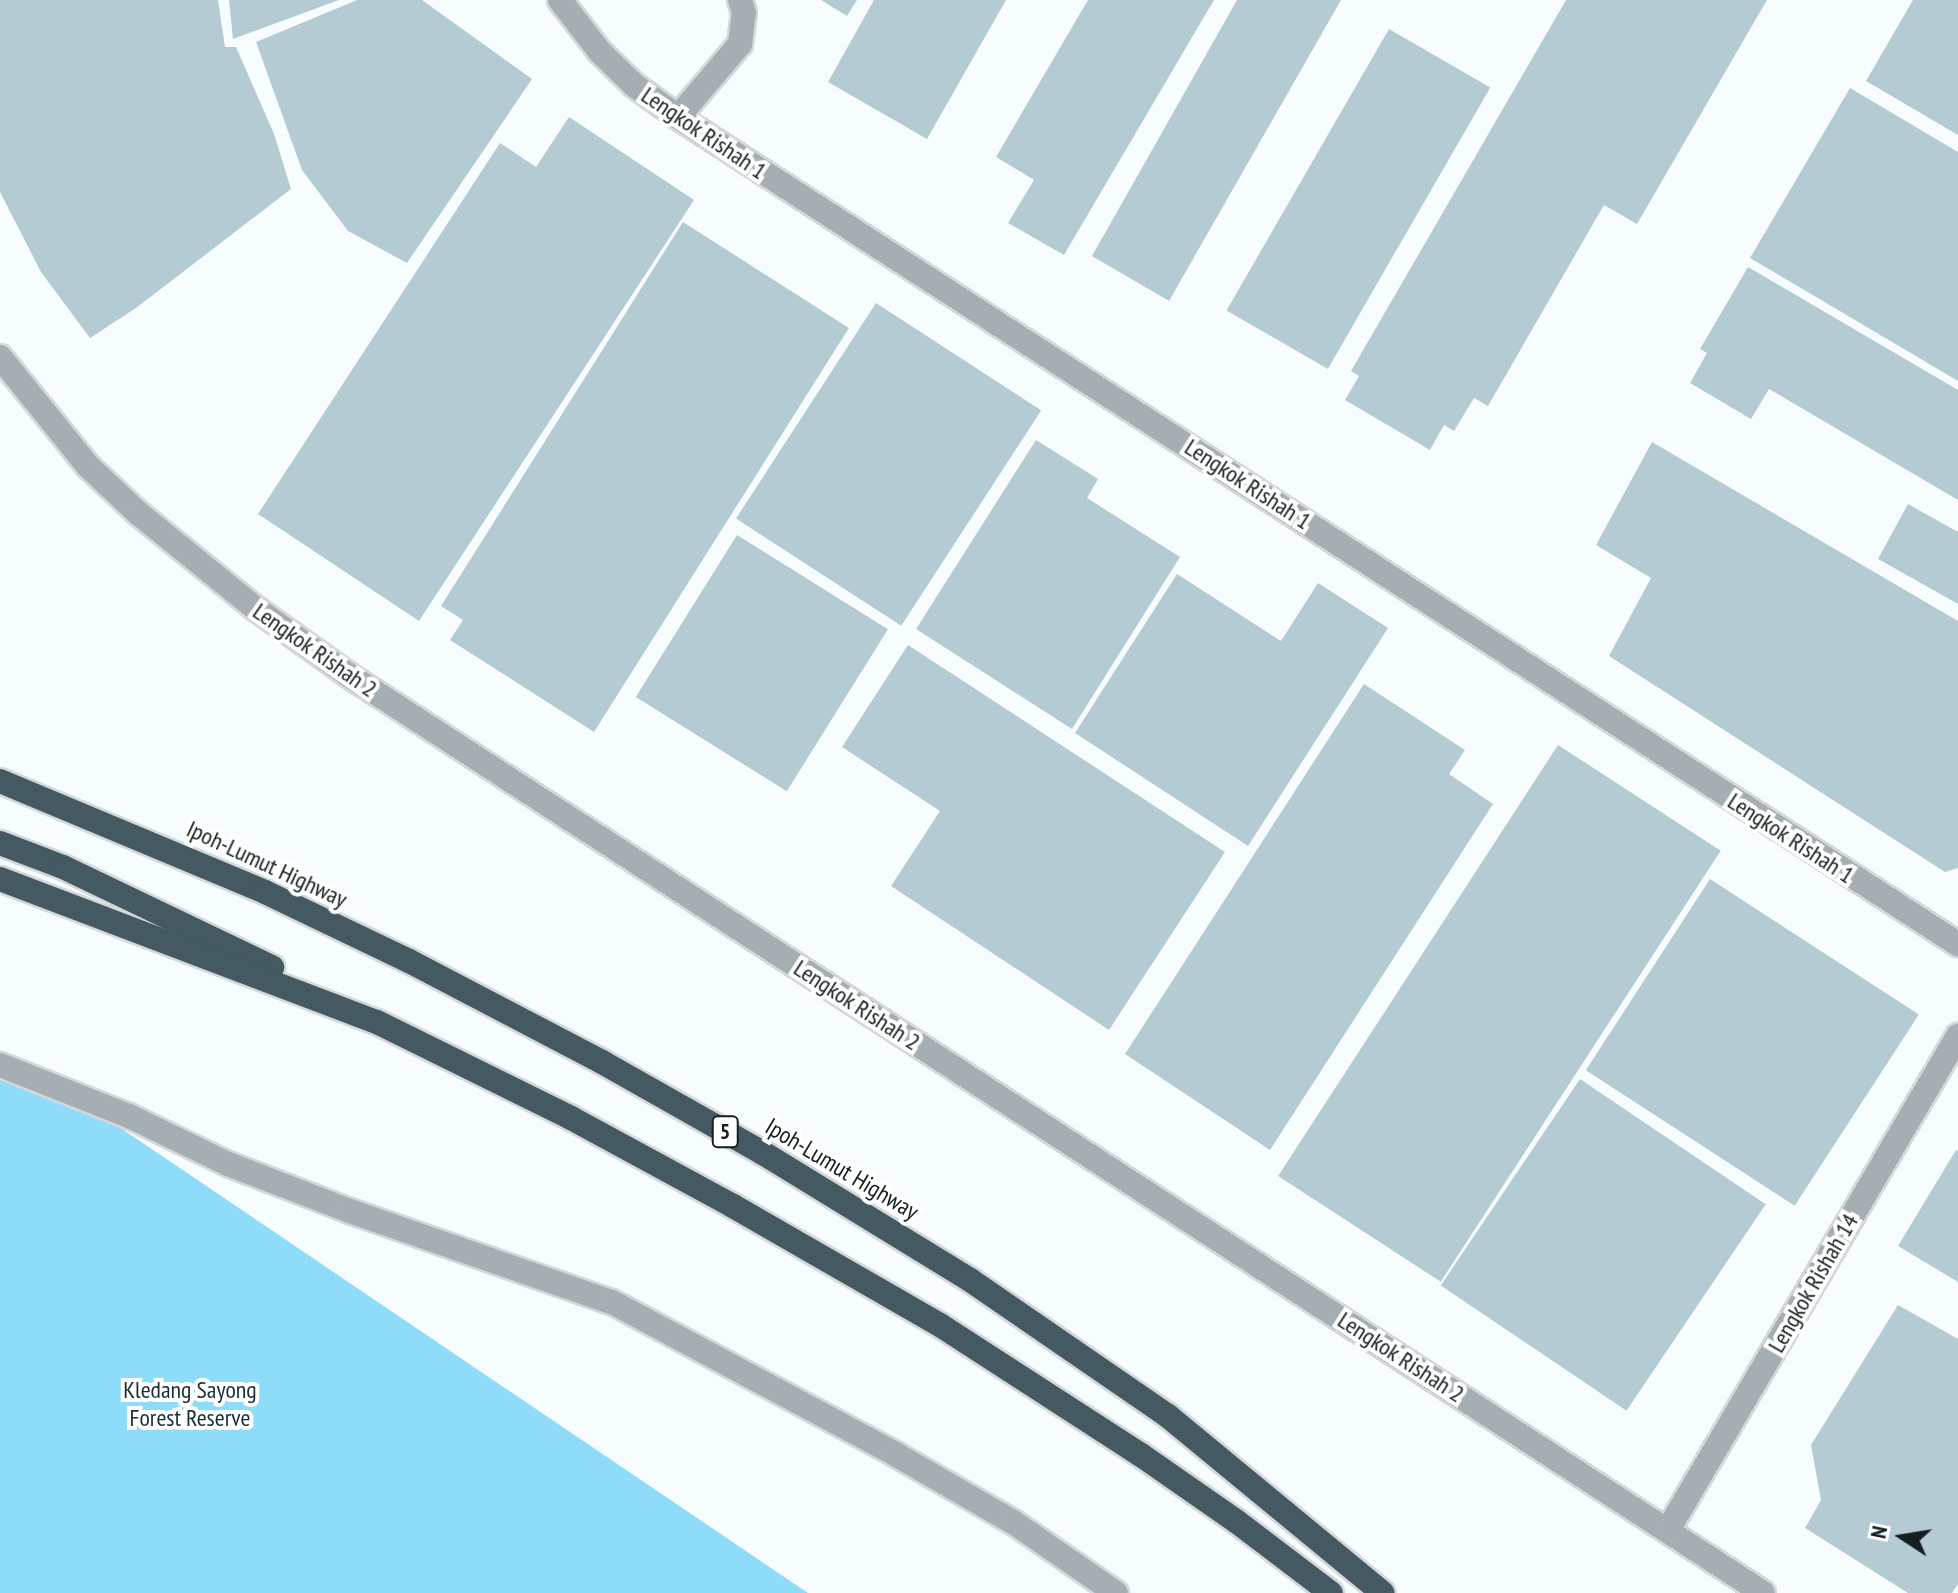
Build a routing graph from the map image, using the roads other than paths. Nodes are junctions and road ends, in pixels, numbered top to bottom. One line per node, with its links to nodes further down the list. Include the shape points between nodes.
1 (560, 0): 3 (street, Lengkok Rishah 1, via 622,74)
2 (740, 0): 3 (street, via 740,44)
3 (678, 117): 8 (street, Lengkok Rishah 1)
4 (0, 357): 12 (street, Lengkok Rishah 2, via 88,466 138,513 338,667)
5 (0, 781): 15 (highway, Ipoh-Lumut Highway / 5, via 251,886 409,961 763,1153 970,1280 1168,1416)
6 (0, 843): 9 (highway, via 221,941)
7 (0, 879): 9 (highway)
8 (1958, 944)
9 (377, 1022): 14 (highway, via 585,1125 940,1325 1153,1463)
10 (1958, 1036): 12 (street, Lengkok Rishah 14)
11 (0, 1065): 13 (street, via 129,1116 228,1164 612,1302 908,1461 1013,1522)
12 (1668, 1530): 16 (street, Lengkok Rishah 2)
13 (1116, 1593)
14 (1331, 1593)
15 (1383, 1593)
16 (1763, 1593)

